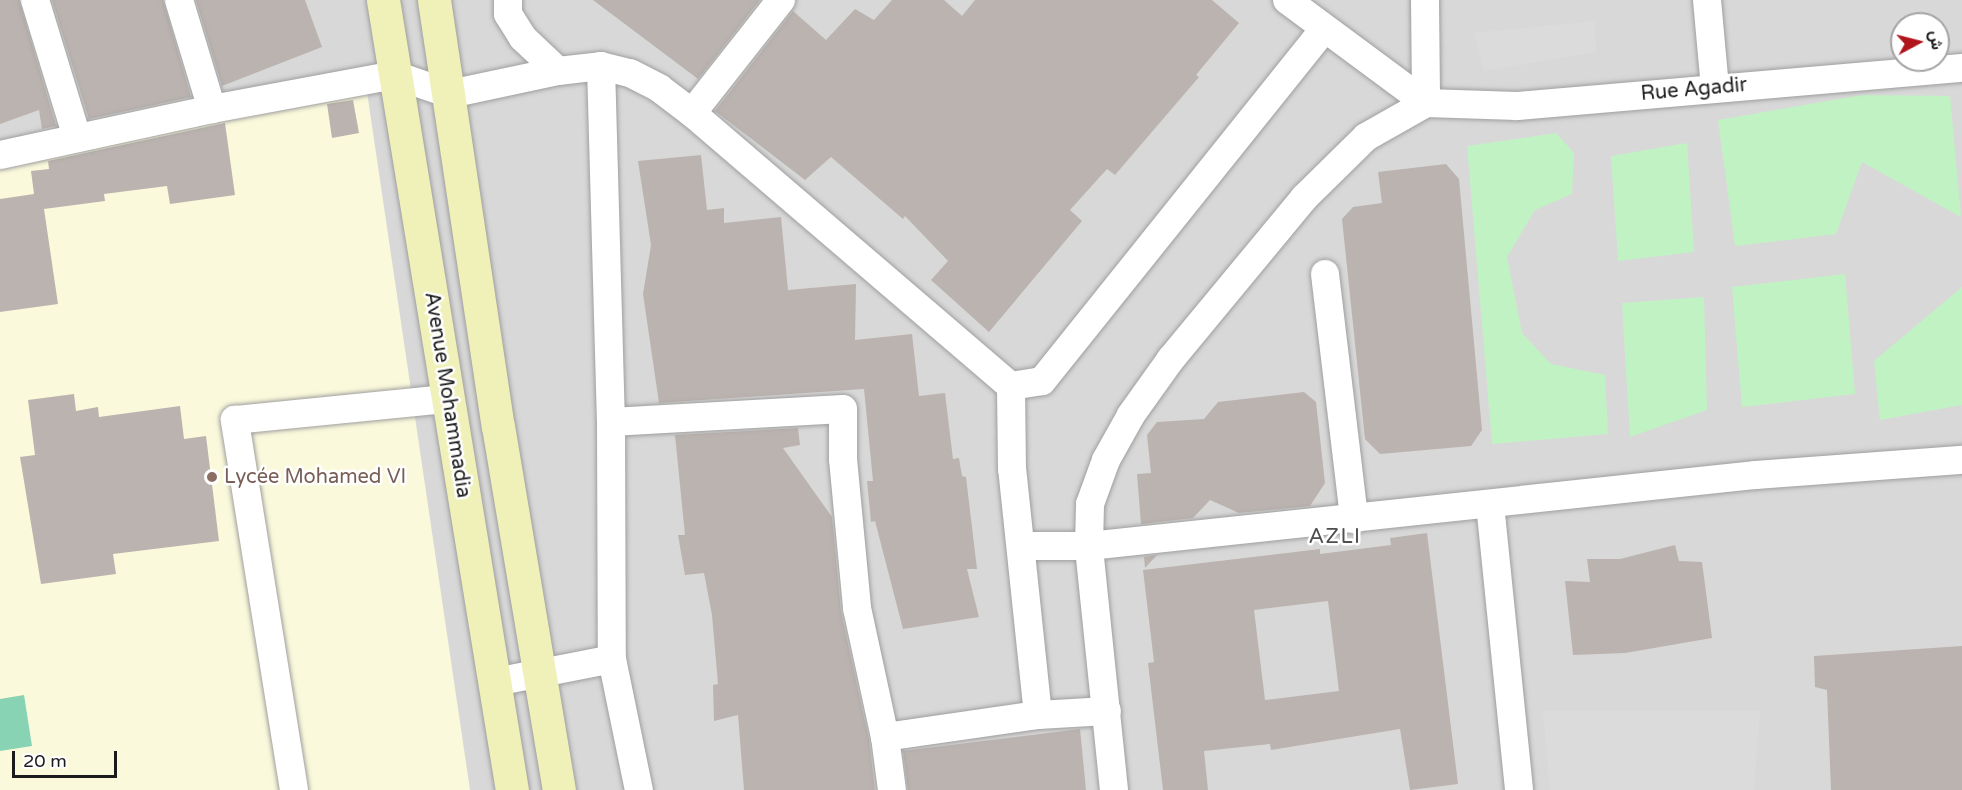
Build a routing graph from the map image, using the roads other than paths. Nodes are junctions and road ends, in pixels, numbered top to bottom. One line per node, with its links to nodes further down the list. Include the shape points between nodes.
1 (34, 0): 20 (street)
2 (178, 0): 18 (street)
3 (383, 0): 14 (street, Avenue Mohammadia)
4 (434, 0): 16 (street)
5 (508, 0): 13 (street, via 508,14 523,38)
6 (781, 0): 19 (street)
7 (1287, 0): 10 (street)
8 (1425, 0): 17 (street)
9 (1707, 0): 15 (street)
10 (1323, 30): 17 (street); 23 (street, via 1042,381)
11 (601, 66): 13 (street); 19 (street, via 649,83); 25 (street)
12 (1962, 68): 15 (street, Rue Agadir)
13 (558, 71): 16 (street)
14 (395, 75): 16 (street); 18 (street); 24 (street, Avenue Mohammadia)
15 (1715, 88): 17 (street, Rue Agadir, via 1517,106)
16 (450, 94): 32 (street, via 498,426)
17 (1426, 103): 30 (street, via 1366,137 1330,169 1171,358 1131,415 1106,460 1090,504)
18 (212, 109): 20 (street)
19 (692, 113): 23 (street)
20 (77, 137): 21 (street)
21 (0, 155)
22 (1325, 274): 28 (street)
23 (1011, 386): 29 (street, via 1012,469)
24 (447, 399): 33 (street, Avenue Mohammadia); 37 (street, via 236,420)
25 (611, 422): 31 (street); 36 (street, via 843,409 843,459 857,608)
26 (1962, 460): 27 (street, via 1756,475)
27 (1490, 504): 28 (street); 43 (street)
28 (1354, 519): 30 (street)
29 (1023, 546): 30 (street); 35 (street)
30 (1089, 546): 34 (street)
31 (612, 659): 32 (street); 40 (street)
32 (540, 674): 33 (street); 39 (street)
33 (495, 682): 38 (street, Avenue Mohammadia)
34 (1107, 711): 35 (street); 42 (street)
35 (1038, 715): 36 (street)
36 (885, 737): 41 (street)
37 (294, 790)
38 (512, 790)
39 (559, 790)
40 (639, 790)
41 (892, 790)
42 (1114, 790)
43 (1519, 790)

